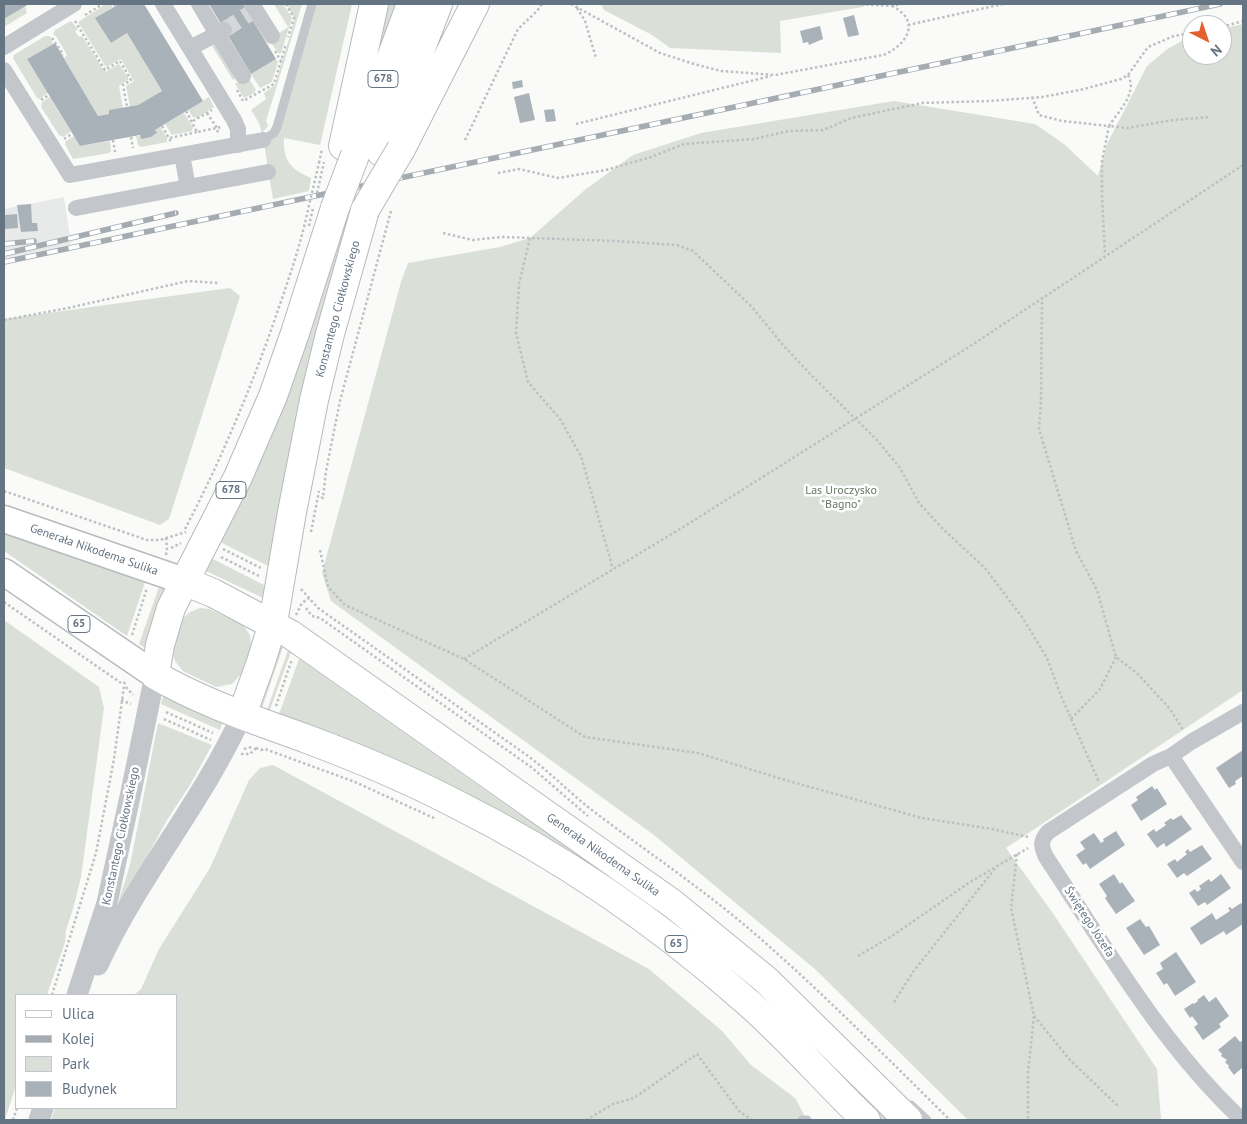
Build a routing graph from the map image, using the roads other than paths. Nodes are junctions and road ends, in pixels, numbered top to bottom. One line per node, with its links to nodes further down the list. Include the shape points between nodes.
1 (163, 4): 13 (street)
2 (199, 4): 10 (street)
3 (312, 4): 16 (lane, via 277,127 274,134)
4 (374, 4): 20 (highway)
5 (411, 4): 20 (highway, 678)
6 (438, 4): 18 (highway, Konstantego Ciołkowskiego / 678)
7 (475, 4): 18 (highway)
8 (252, 9): 11 (street)
9 (72, 11): 12 (street)
10 (221, 32): 13 (street); 15 (street)
11 (272, 36)
12 (4, 47)
13 (190, 48): 17 (street, via 236,124)
14 (4, 70): 19 (street, via 70,175)
15 (243, 76)
16 (263, 140): 17 (street)
17 (238, 144): 19 (street)
18 (391, 150): 27 (highway, Konstantego Ciołkowskiego / 678, bridge, via 373,213 330,334 314,400 293,506)
19 (182, 155): 22 (street)
20 (338, 159): 26 (highway, 678, bridge, via 295,333 238,477)
21 (268, 172): 22 (street)
22 (188, 186): 23 (street)
23 (76, 208)
24 (4, 519): 26 (main road, Generała Nikodema Sulika / 65)
25 (4, 572): 28 (main road, 65)
26 (184, 580): 27 (highway, 65); 28 (highway, 678, via 171,608)
27 (284, 620): 30 (highway, 678, via 262,662); 35 (highway, Generała Nikodema Sulika / 65, via 290,634 673,904 766,980)
28 (154, 675): 30 (highway, 65, via 193,696); 33 (street, Konstantego Ciołkowskiego, via 107,903)
29 (1243, 712): 31 (street)
30 (242, 715): 34 (street, Konstantego Ciołkowskiego, via 200,795 137,890); 40 (highway, 65, via 391,772 528,843 583,878 674,942 746,1000)
31 (1171, 756): 32 (street); 42 (street, Świętego Józefa, via 1153,764 1048,832 1041,846 1157,1024 1214,1094)
32 (1243, 862)
33 (77, 994)
34 (85, 994)
35 (853, 1067): 36 (lane); 37 (highway, Generała Nikodema Sulika / 65)
36 (891, 1088)
37 (907, 1110): 41 (lane)
38 (802, 1120): 39 (lane)
39 (807, 1120)
40 (866, 1120)
41 (927, 1120)
42 (1242, 1120)

